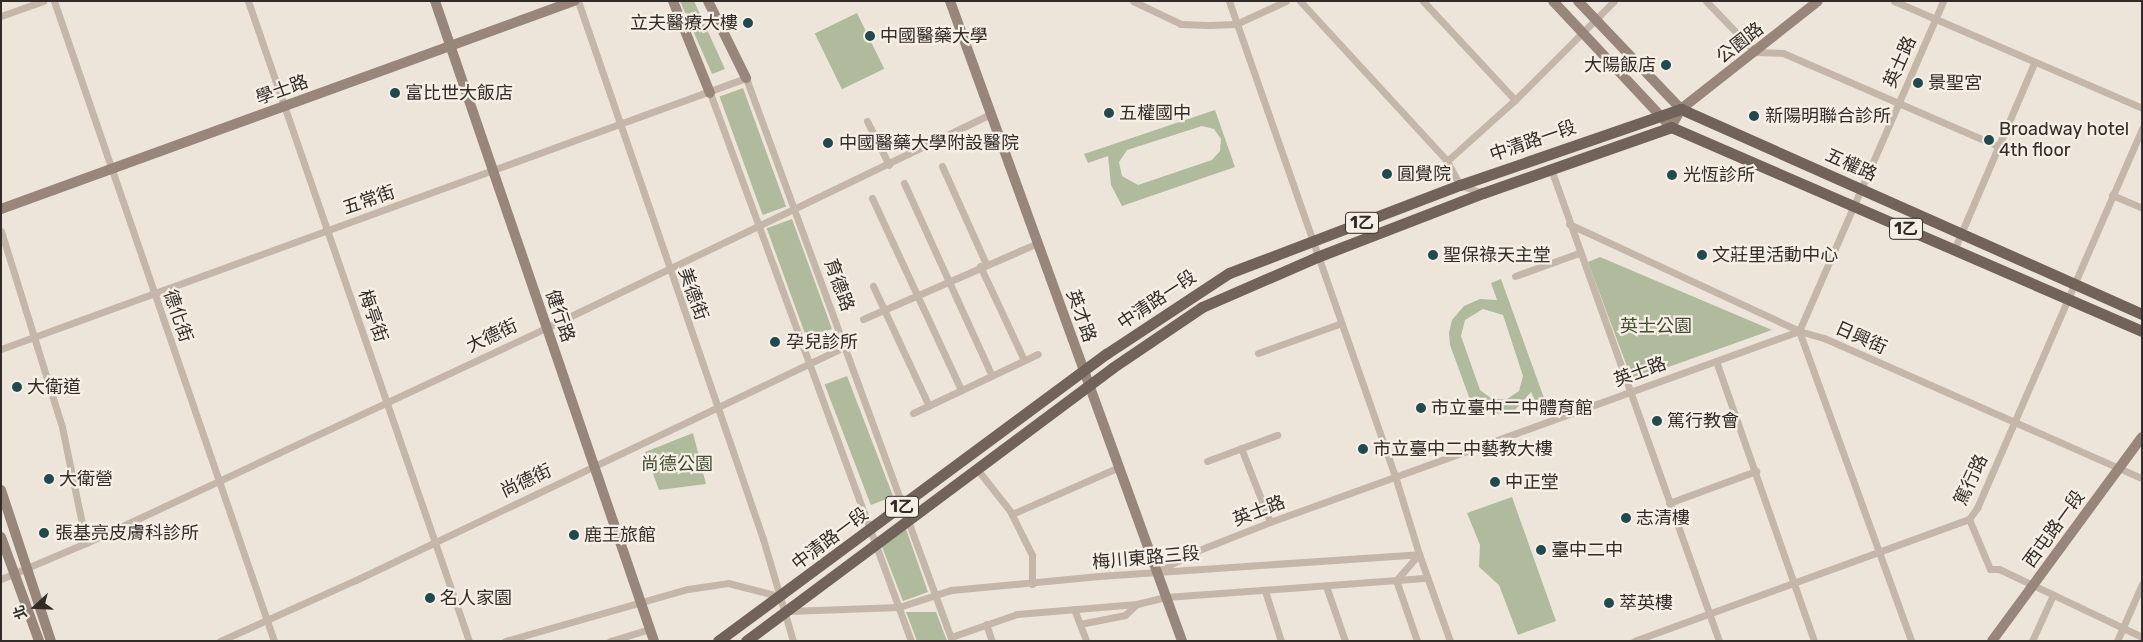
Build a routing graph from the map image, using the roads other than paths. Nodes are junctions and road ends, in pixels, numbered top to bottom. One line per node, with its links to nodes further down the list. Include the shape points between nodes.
1 (43, 1): 22 (street)
2 (54, 1): 47 (street, 德化街)
3 (248, 1): 34 (street, 梅亭街)
4 (436, 1): 27 (street, 健行路)
5 (574, 1): 27 (street, 學士路)
6 (578, 1): 40 (street, 美德街)
7 (672, 1): 31 (street)
8 (708, 1): 30 (street, 育德路)
9 (950, 1): 37 (street, 英才路)
10 (1134, 1): 25 (street, via 1181,24)
11 (1228, 1): 25 (street)
12 (1286, 1): 25 (street)
13 (1300, 1): 44 (street)
14 (1423, 1): 32 (street)
15 (1554, 1): 26 (street)
16 (1578, 1): 24 (street, 五權路)
17 (1614, 1): 24 (street)
18 (1706, 1): 28 (street)
19 (1818, 1): 28 (street, 公園路)
20 (1894, 1): 23 (street)
21 (1943, 1): 23 (street, 英士路)
22 (1, 16)
23 (1935, 19): 29 (street); 33 (street, 英士路)
24 (1596, 20): 26 (street); 36 (street, 五權路)
25 (1236, 24): 65 (street)
26 (1584, 33): 32 (street); 38 (street)
27 (451, 46): 34 (street, 學士路); 49 (street, 健行路)
28 (1755, 52): 33 (street, via 1783,53); 36 (street, 公園路)
29 (2034, 64): 35 (street); 43 (street)
30 (746, 78): 31 (street, 五常街); 59 (street, 育德路)
31 (710, 93): 40 (street, 五常街); 61 (street)
32 (1515, 100): 44 (street)
33 (1897, 105): 43 (street); 52 (street, 英士路)
34 (285, 106): 47 (street, 學士路); 62 (street, 梅亭街)
35 (2142, 108)
36 (1681, 109): 38 (main road, 中清路一段 / 1乙); 41 (street); 52 (main road, 五權路 / 1乙)
37 (991, 114): 45 (street, 大德街); 66 (street, 英才路)
38 (1660, 114): 41 (street); 51 (main road, 中清路一段 / 1乙)
39 (867, 120): 45 (street)
40 (620, 126): 49 (street, 五常街); 71 (street, 美德街)
41 (1671, 127): 48 (main road, 中清路一段 / 1乙); 56 (main road, 五權路 / 1乙)
42 (2142, 128): 54 (street, 篤行路)
43 (1998, 146): 64 (street)
44 (1447, 161): 51 (street)
45 (889, 165): 59 (street, 大德街)
46 (942, 166): 70 (street)
47 (112, 169): 58 (street, 學士路); 76 (street, 德化街)
48 (1551, 169): 53 (main road, 中清路一段 / 1乙); 60 (street)
49 (493, 172): 62 (street, 五常街); 83 (street, 健行路)
50 (904, 183): 73 (street)
51 (1460, 185): 53 (street); 65 (main road, 中清路一段 / 1乙)
52 (1861, 189): 56 (street, 英士路); 64 (main road, 五權路 / 1乙)
53 (1483, 193): 69 (main road, 中清路一段 / 1乙)
54 (2112, 195): 57 (street); 74 (street, 篤行路)
55 (872, 198): 77 (street)
56 (1854, 206): 67 (main road, 五權路 / 1乙); 84 (street, 英士路)
57 (2142, 208)
58 (1, 209)
59 (794, 210): 61 (street, 大德街); 87 (street, 育德路)
60 (1569, 224): 68 (street); 84 (street, 日興街)
61 (759, 226): 71 (street, 大德街); 93 (street)
62 (327, 230): 76 (street, 五常街); 99 (street, 梅亭街)
63 (1, 231): 86 (street)
64 (1960, 233): 67 (street); 74 (main road, 五權路 / 1乙)
65 (1312, 242): 69 (street); 94 (main road, 中清路一段 / 1乙, via 1229,273)
66 (1038, 243): 70 (street); 94 (street, 英才路)
67 (1954, 250): 78 (main road, 五權路 / 1乙)
68 (1579, 253): 72 (street); 98 (street)
69 (1317, 257): 82 (street); 96 (main road, 中清路一段 / 1乙, via 1202,306)
70 (983, 265): 73 (street); 91 (street)
71 (668, 269): 83 (street, 大德街); 100 (street, 美德街)
72 (1515, 276)
73 (948, 280): 77 (street); 95 (street)
74 (2073, 283): 78 (street, 篤行路); 80 (main road, 五權路 / 1乙)
75 (873, 286): 79 (street)
76 (154, 293): 86 (street, 五常街); 115 (street, 德化街)
77 (917, 294): 79 (street); 97 (street)
78 (2069, 299): 85 (main road, 五權路 / 1乙); 103 (street, 篤行路)
79 (884, 310): 81 (street); 101 (street)
80 (2142, 314)
81 (863, 319)
82 (1340, 324): 89 (street); 113 (street)
83 (546, 328): 99 (street, 大德街); 108 (street, 健行路)
84 (1799, 331): 92 (street, 英士路); 103 (street, 日興街, via 1824,338); 128 (street)
85 (2142, 331)
86 (32, 337): 88 (street, 五常街); 126 (street, via 62,427)
87 (844, 347): 93 (street, 尚德街); 118 (street, 育德路)
88 (1, 349)
89 (1258, 353)
90 (1038, 354): 91 (street)
91 (1024, 360): 95 (street)
92 (1716, 361): 98 (street, 英士路); 112 (street)
93 (809, 362): 100 (street, 尚德街); 123 (street)
94 (1084, 371): 96 (street, 英才路); 118 (main road, 中清路一段 / 1乙)
95 (992, 376): 97 (street)
96 (1089, 385): 109 (street, 英才路); 111 (main road, 中清路一段 / 1乙)
97 (961, 390): 101 (street)
98 (1630, 392): 113 (street, 英士路); 117 (street)
99 (386, 402): 115 (street, 大德街); 125 (street, 梅亭街)
100 (718, 406): 108 (street, 尚德街); 144 (street, 美德街)
101 (929, 406): 102 (street)
102 (913, 413)
103 (2013, 421): 110 (street, 日興街); 120 (street, 篤行路, via 1977,508)
104 (1277, 434): 106 (street)
105 (2142, 436): 110 (street, 西屯路一段)
106 (1241, 448): 107 (street); 122 (street)
107 (1207, 461)
108 (593, 466): 125 (street, 尚德街); 146 (street, 健行路)
109 (1119, 467): 119 (street); 131 (street, 英才路)
110 (2119, 468): 114 (street, 日興街); 139 (street, 西屯路一段)
111 (977, 469): 119 (street); 121 (main road, 中清路一段 / 1乙)
112 (1756, 471): 117 (street); 136 (street)
113 (1395, 476): 122 (street, 英士路); 129 (street)
114 (2142, 478)
115 (219, 481): 126 (street, 大德街); 152 (street, 德化街)
116 (1, 490): 130 (street)
117 (1669, 503): 151 (street)
118 (903, 506): 121 (street, 育德路); 123 (main road, 中清路一段 / 1乙)
119 (1012, 514): 137 (street, via 1032,555)
120 (1969, 519): 128 (street, 篤行路); 139 (street, via 1990,569 1999,569)
121 (908, 520): 127 (main road, 中清路一段 / 1乙); 143 (street, 育德路)
122 (1270, 522): 131 (street, 英士路, via 1194,552)
123 (870, 530): 127 (street); 144 (main road, 中清路一段 / 1乙)
124 (1, 537): 132 (street)
125 (435, 541): 152 (street, 尚德街); 163 (street, 梅亭街)
126 (86, 543): 130 (street, 大德街)
127 (876, 544): 148 (street); 150 (main road, 中清路一段 / 1乙)
128 (1879, 552): 136 (street, 篤行路); 181 (street)
129 (1419, 554): 131 (street, 梅川東路三段); 134 (street); 135 (street)
130 (26, 568): 132 (street, 大德街); 160 (street)
131 (1157, 572): 137 (street, 梅川東路三段); 145 (street, 英才路)
132 (13, 573): 133 (street, 大德街); 159 (street)
133 (1, 578)
134 (1427, 578): 135 (street); 177 (street)
135 (1396, 580): 140 (street); 176 (street)
136 (1793, 582): 151 (street, 篤行路); 180 (street)
137 (1032, 584): 143 (street, 梅川東路三段, via 952,590)
138 (2142, 584): 155 (street)
139 (2034, 585): 142 (street); 182 (street, 西屯路一段)
140 (1326, 586): 141 (street); 175 (street)
141 (1265, 592): 145 (street); 174 (street)
142 (2053, 594): 155 (street); 183 (street)
143 (936, 595): 148 (street, 梅川東路三段); 158 (street, 育德路)
144 (782, 596): 146 (street, via 728,583 688,589); 150 (street, 美德街); 167 (main road, 中清路一段 / 1乙)
145 (1166, 597): 147 (street); 173 (street, 英才路)
146 (640, 602): 156 (street, 健行路); 164 (street)
147 (1137, 604): 149 (street); 154 (street, via 1125,615)
148 (898, 607): 150 (street, 梅川東路三段); 170 (street)
149 (1074, 609): 153 (street, via 1017,614); 154 (street)
150 (786, 611): 168 (main road, 中清路一段 / 1乙); 169 (street)
151 (1709, 613): 178 (street, 篤行路); 179 (street)
152 (266, 619): 161 (street, 尚德街); 162 (street, 德化街)
153 (986, 624): 158 (street); 171 (street)
154 (1080, 624): 172 (street)
155 (2123, 628): 157 (street); 184 (street)
156 (650, 629): 165 (street); 166 (street, 健行路)
157 (2142, 637)
158 (952, 639)
159 (39, 641)
160 (51, 641)
161 (220, 641)
162 (274, 641)
163 (469, 641)
164 (505, 641)
165 (610, 641)
166 (654, 641)
167 (718, 641)
168 (746, 641)
169 (793, 641)
170 (911, 641)
171 (992, 641)
172 (1086, 641)
173 (1182, 641)
174 (1281, 641)
175 (1345, 641)
176 (1417, 641)
177 (1450, 641)
178 (1634, 641)
179 (1719, 641)
180 (1814, 641)
181 (1911, 641)
182 (1992, 641)
183 (2032, 641)
184 (2117, 641)

